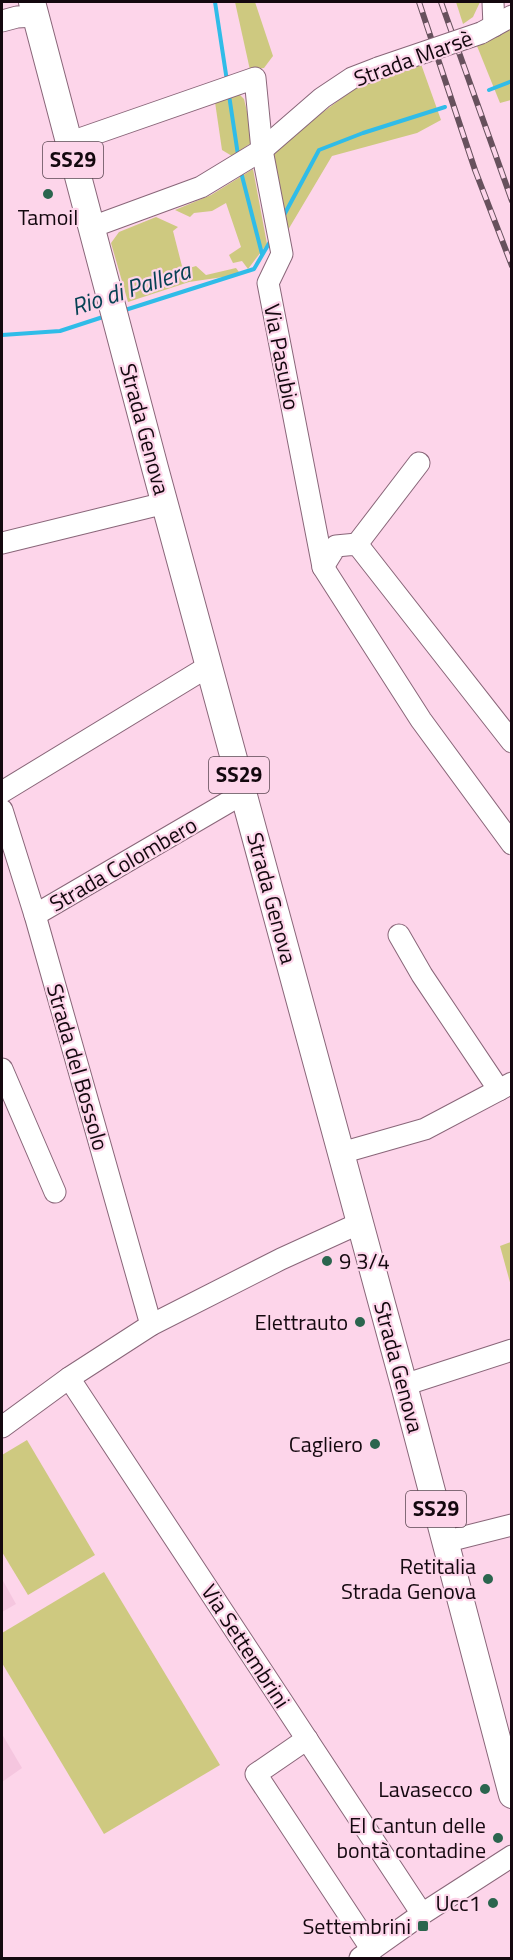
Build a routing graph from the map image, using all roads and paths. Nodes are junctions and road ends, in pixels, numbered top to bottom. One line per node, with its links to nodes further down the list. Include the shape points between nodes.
1 (493, 2): 6 (street)
2 (506, 2): 3 (street)
3 (512, 4)
4 (34, 9): 5 (street); 7 (main road, Strada Genova / SS29)
5 (2, 21)
6 (496, 25): 8 (street, Strada Marsè, bridge, via 352,78)
7 (68, 143): 8 (street, via 255,78); 9 (main road, Strada Genova / SS29)
8 (256, 154): 9 (street, Strada Marsè, via 201,187); 14 (street, Via Pasubio, via 282,254 268,282)
9 (92, 227): 11 (main road, Strada Genova / SS29)
10 (419, 463): 13 (street)
11 (165, 503): 12 (street); 15 (main road, Strada Genova / SS29)
12 (2, 543)
13 (357, 544): 14 (street, via 336,546); 16 (street)
14 (323, 567): 20 (street, Via Pasubio, via 421,720)
15 (209, 666): 17 (street); 18 (main road, Strada Genova / SS29)
16 (512, 742)
17 (2, 792)
18 (244, 796): 21 (street, Strada Colombero); 25 (main road, Strada Genova / SS29)
19 (2, 810): 21 (street, Strada del Bossolo)
20 (512, 844)
21 (35, 915): 28 (street, Strada del Bossolo)
22 (399, 935): 24 (street, via 423,975)
23 (2, 1069): 26 (street)
24 (505, 1086): 25 (street, via 425,1129)
25 (340, 1153): 27 (main road, Strada Genova / SS29)
26 (55, 1192)
27 (360, 1223): 28 (street); 31 (main road, Strada Genova / SS29)
28 (151, 1325): 30 (street)
29 (512, 1350): 31 (street)
30 (69, 1378): 32 (street); 35 (street, Via Settembrini)
31 (404, 1385): 34 (main road, Strada Genova / SS29)
32 (2, 1427)
33 (512, 1525): 34 (street)
34 (444, 1542): 36 (main road, Strada Genova / SS29)
35 (307, 1739): 38 (street, Via Settembrini); 39 (street, via 256,1774)
36 (512, 1795)
37 (512, 1856): 38 (street)
38 (422, 1914): 39 (street)
39 (366, 1954)

